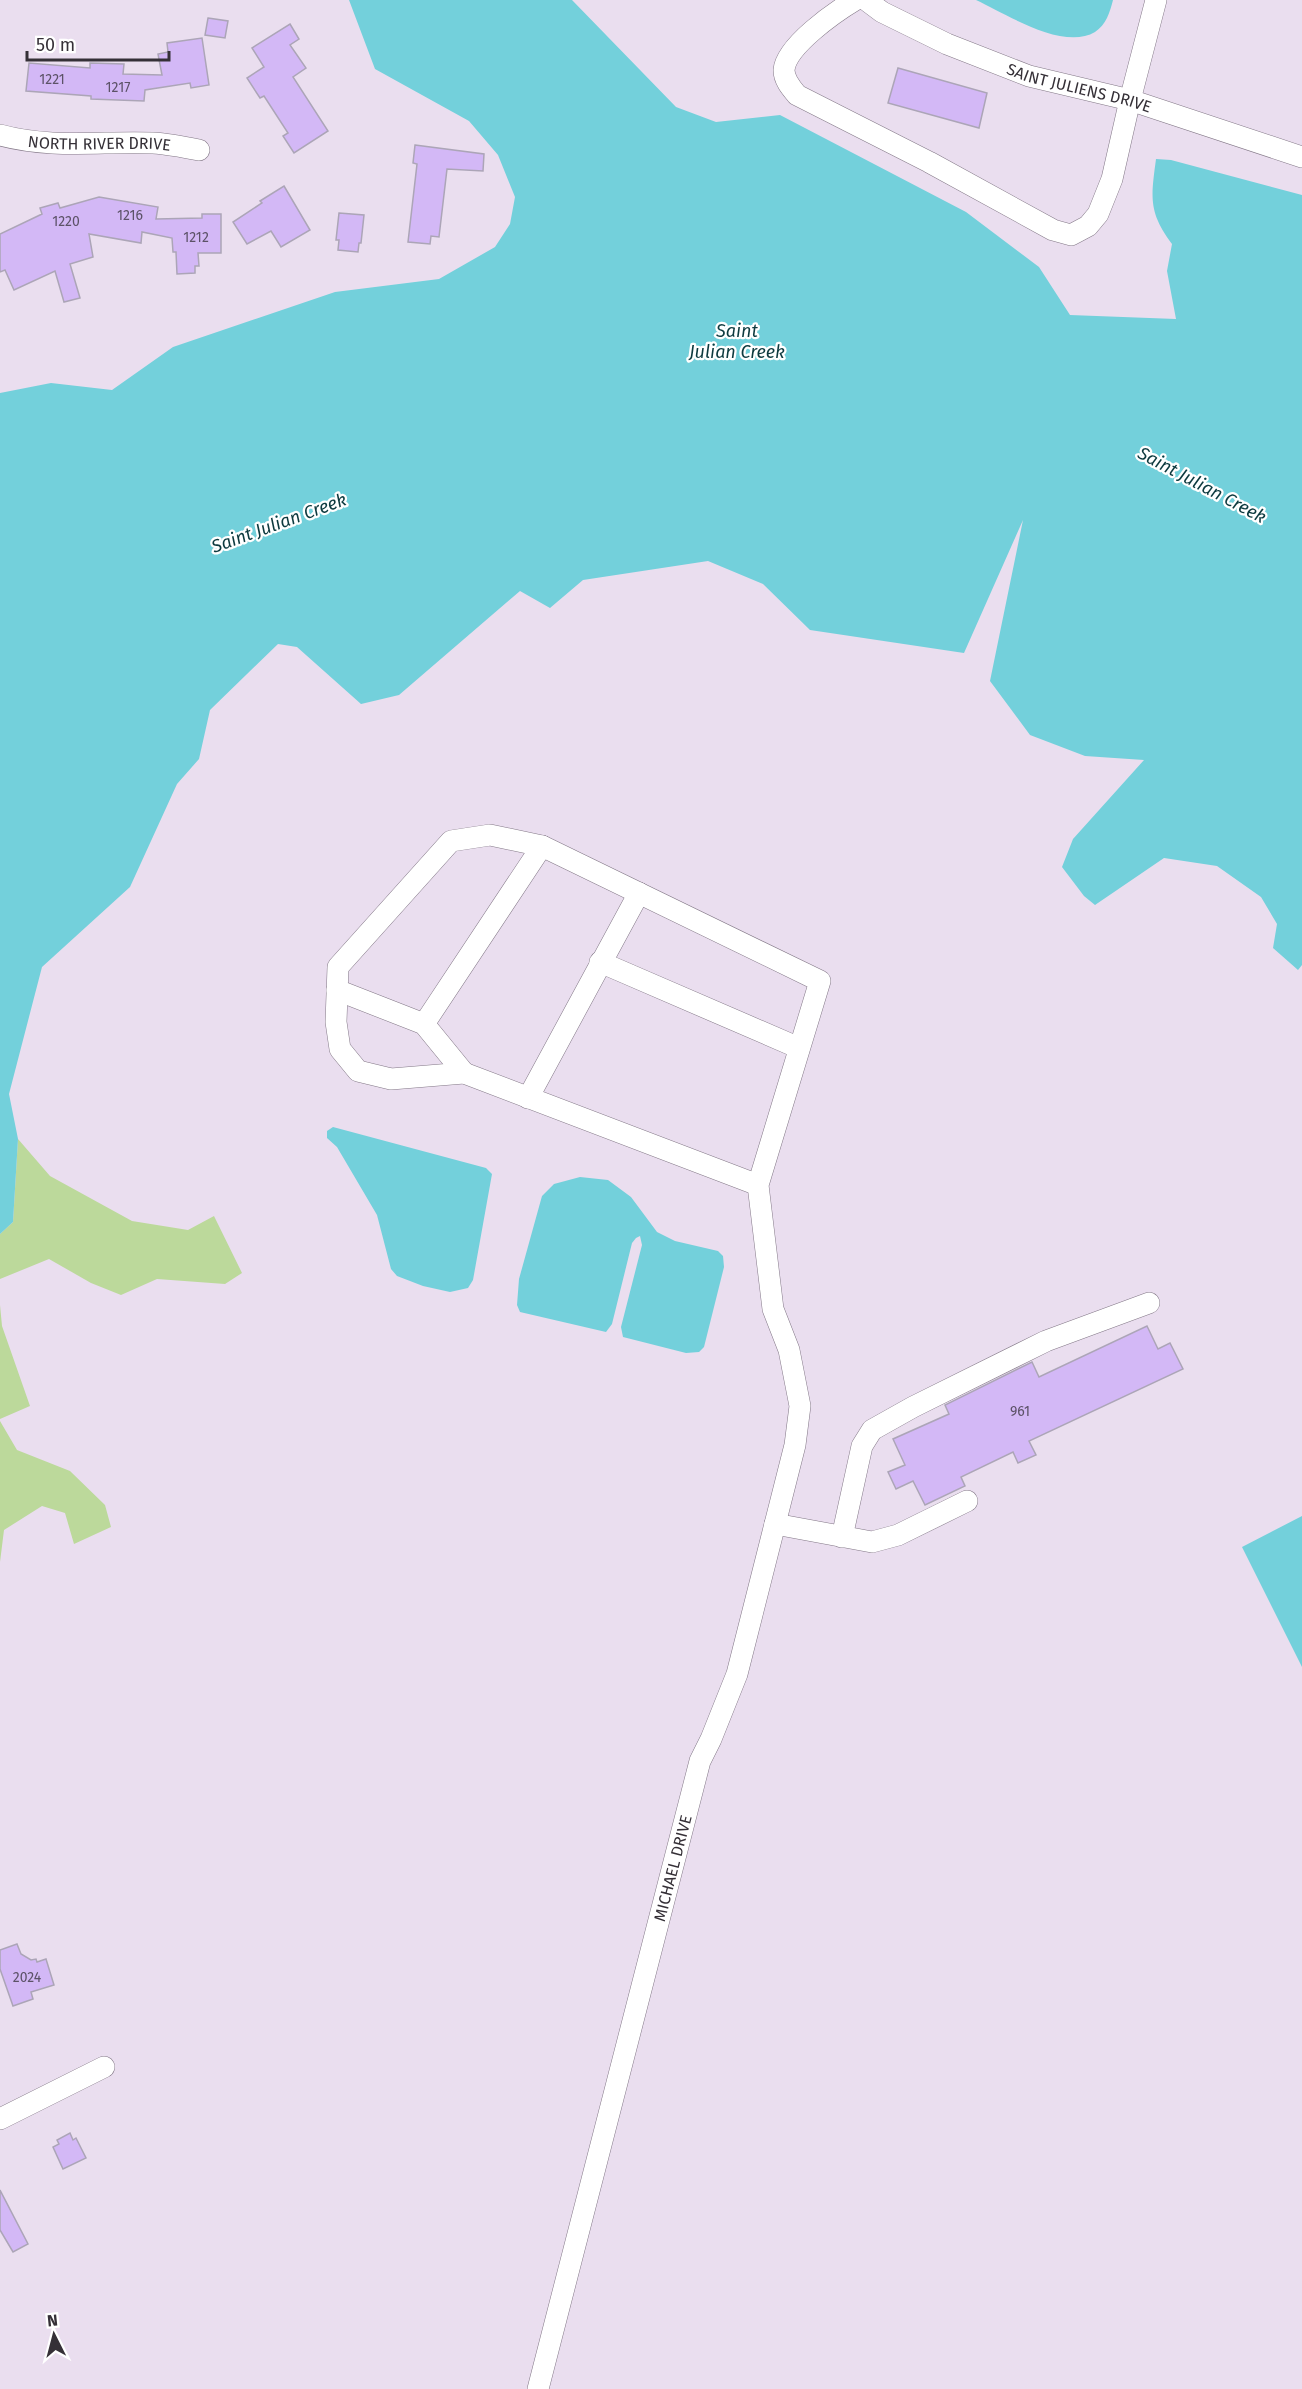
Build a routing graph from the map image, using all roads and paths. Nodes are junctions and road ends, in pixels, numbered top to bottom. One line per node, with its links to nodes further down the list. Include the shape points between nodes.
1 (855, 0): 4 (street, via 810,33 787,59 784,69 789,87 797,95 1053,230 1071,235 1098,214 1112,178)
2 (866, 0): 4 (street, SAINT JULIENS DRIVE, via 947,44 1029,76)
3 (1156, 0): 4 (street)
4 (1130, 100): 7 (street, SAINT JULIENS DRIVE)
5 (3, 140): 6 (street, NORTH RIVER DRIVE, via 70,145 152,143)
6 (199, 150)
7 (1302, 158)
8 (542, 846): 9 (street); 11 (street, via 490,835 451,841 338,967); 12 (street)
9 (639, 893): 10 (street); 13 (street, via 820,981)
10 (600, 962): 13 (street); 15 (street)
11 (337, 990): 12 (street); 14 (street, via 340,1049 358,1071 391,1079)
12 (424, 1024): 14 (street)
13 (799, 1048): 16 (street)
14 (464, 1073): 15 (street)
15 (528, 1098): 16 (street)
16 (758, 1185): 19 (street, MICHAEL DRIVE, via 773,1309 789,1350 800,1406 795,1445)
17 (1149, 1303): 20 (street, via 1046,1341 872,1430 862,1446)
18 (968, 1501): 20 (street, via 898,1535 872,1542)
19 (775, 1524): 20 (street); 23 (street, MICHAEL DRIVE, via 736,1674 700,1761 687,1806)
20 (842, 1537)
21 (104, 2067): 22 (street)
22 (0, 2119)
23 (538, 2389)

